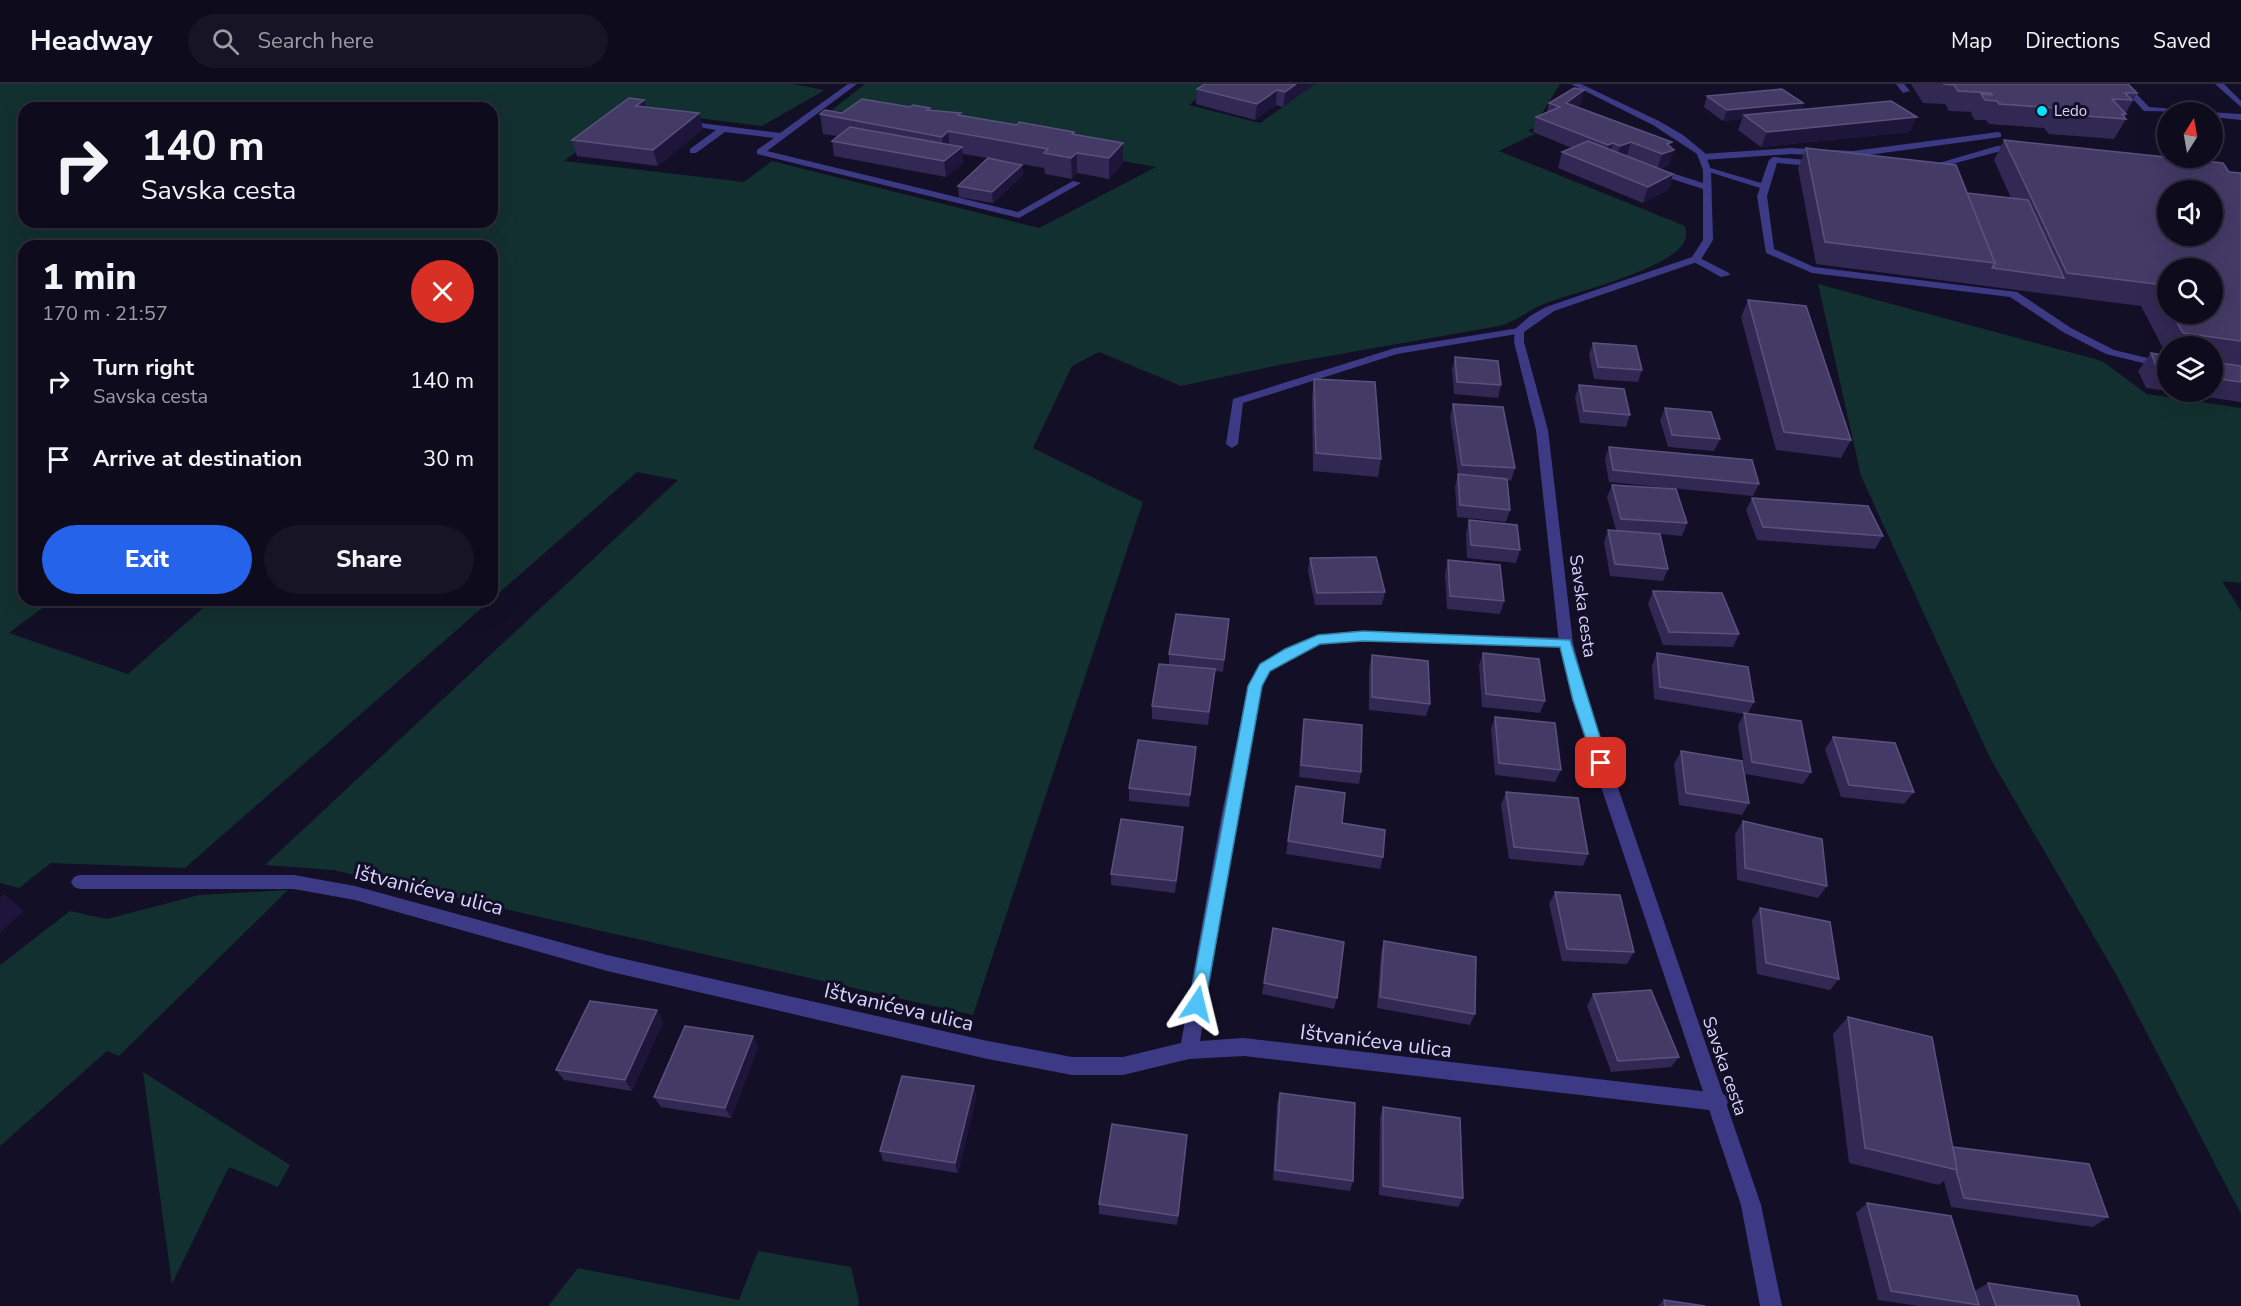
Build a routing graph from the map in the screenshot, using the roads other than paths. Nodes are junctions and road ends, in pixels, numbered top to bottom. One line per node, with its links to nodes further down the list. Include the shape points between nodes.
1 (853, 84): 12 (street)
2 (1575, 84): 17 (street, via 1680,136)
3 (2123, 84): 6 (street, via 2147,109)
4 (2220, 84): 5 (street)
5 (2241, 105)
6 (2157, 110)
7 (2223, 115): 8 (street)
8 (2241, 117)
9 (670, 122): 10 (street)
10 (723, 129): 12 (street); 14 (street)
11 (1998, 135): 17 (street, via 1853,154 1781,152)
12 (782, 136): 21 (street, via 760,152 1019,215)
13 (2028, 148): 15 (street)
14 (693, 151)
15 (1973, 155): 16 (street); 19 (street)
16 (2007, 159)
17 (1705, 164): 22 (street); 23 (street)
18 (1829, 165): 23 (street, via 1773,160)
19 (1919, 170)
20 (1669, 175): 22 (street)
21 (1076, 183)
22 (1706, 186): 24 (street, via 1708,240)
23 (1766, 187): 27 (street, via 1762,196 1769,251 1779,256 1812,270 2013,294 2067,330 2110,352)
24 (1696, 259): 25 (street); 26 (street, via 1550,309)
25 (1725, 275)
26 (1519, 331): 28 (street, via 1395,351 1238,401); 29 (street, Savska cesta, via 1522,358 1542,430)
27 (2157, 363)
28 (1232, 444)
29 (1566, 643): 31 (street, via 1363,636 1318,640 1265,668 1255,686); 32 (street, Savska cesta, via 1584,712)
30 (80, 882): 31 (street, Ištvanićeva ulica, via 294,882 355,893 608,963 1072,1066 1123,1066)
31 (1189, 1050): 32 (street, Ištvanićeva ulica, via 1244,1047)
32 (1718, 1102): 33 (street, Savska cesta, via 1751,1205)
33 (1771, 1306)

